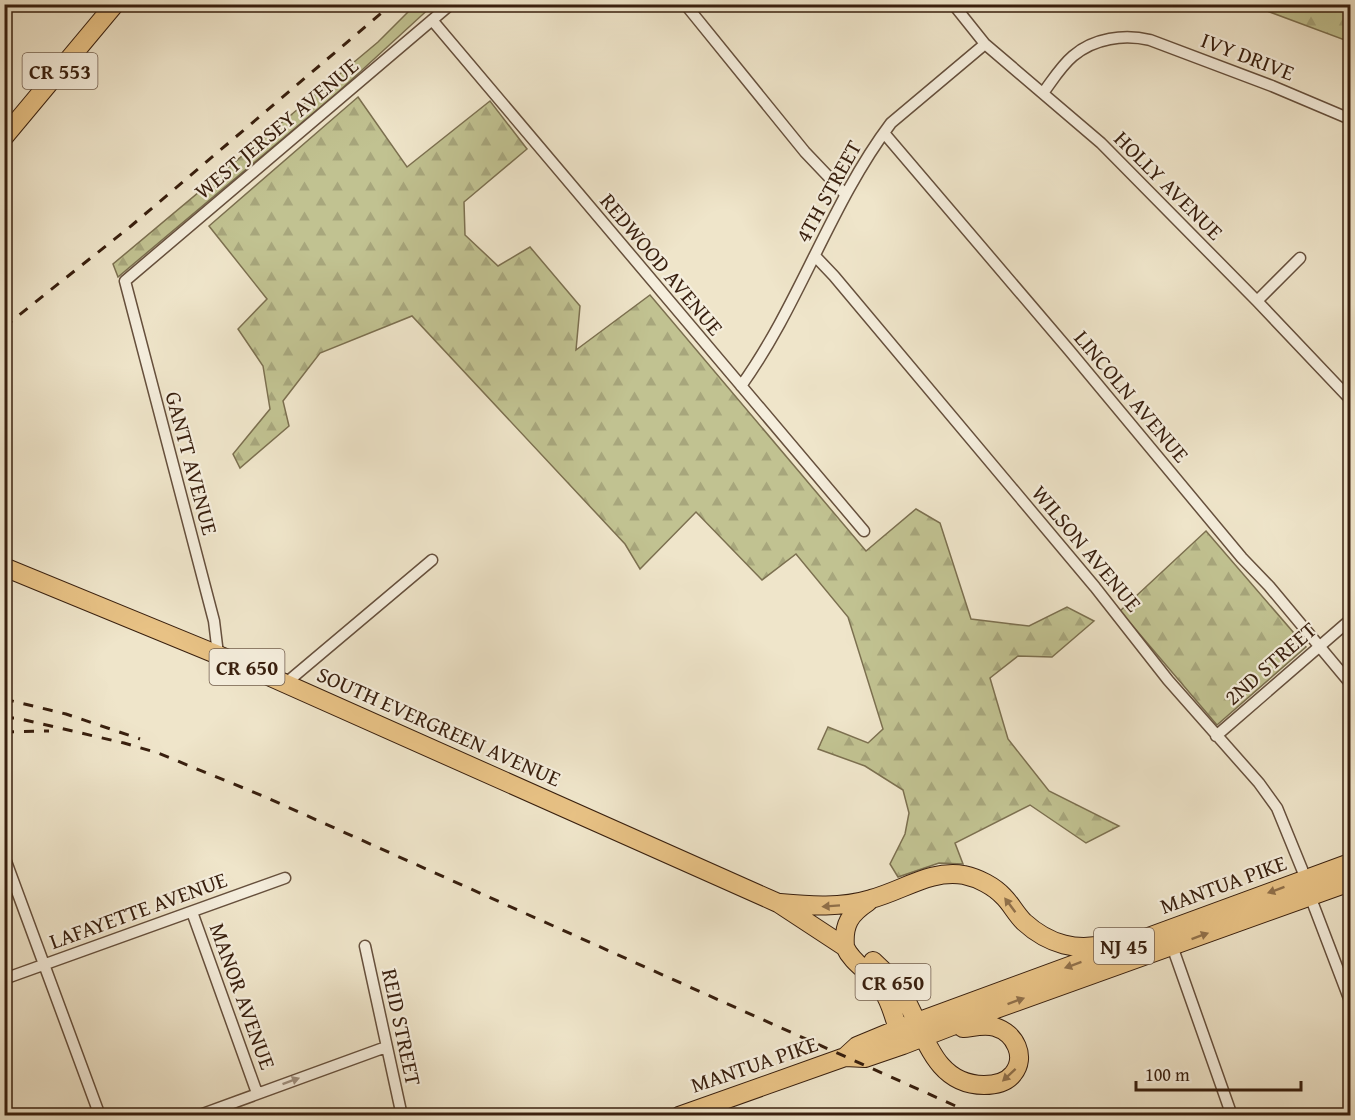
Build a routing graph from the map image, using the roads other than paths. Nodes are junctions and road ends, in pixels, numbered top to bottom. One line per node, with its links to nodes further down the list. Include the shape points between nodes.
1 (115, 4): 10 (main road, CR 553)
2 (451, 4): 5 (street, WEST JERSEY AVENUE)
3 (686, 4): 11 (street, via 805,152)
4 (953, 4): 6 (street, HOLLY AVENUE)
5 (432, 20): 14 (street, WEST JERSEY AVENUE); 16 (street, REDWOOD AVENUE)
6 (985, 44): 7 (street, HOLLY AVENUE); 9 (street, 4TH STREET)
7 (1043, 93): 8 (street, IVY DRIVE, via 1074,55 1112,39 1137,37); 15 (street, HOLLY AVENUE, via 1101,143)
8 (1350, 119)
9 (884, 133): 11 (street, 4TH STREET); 22 (street, LINCOLN AVENUE)
10 (4, 138)
11 (845, 194): 12 (street, 4TH STREET)
12 (815, 256): 16 (street, 4TH STREET); 26 (street, WILSON AVENUE)
13 (1300, 258): 15 (street)
14 (125, 281): 23 (street, GANTT AVENUE, via 214,621)
15 (1257, 301): 17 (street, HOLLY AVENUE)
16 (741, 386): 18 (street, REDWOOD AVENUE)
17 (1350, 399)
18 (864, 531)
19 (432, 560): 25 (street)
20 (4, 567): 23 (main road, SOUTH EVERGREEN AVENUE / CR 650)
21 (1350, 620): 22 (street, 2ND STREET)
22 (1318, 646): 24 (street, LINCOLN AVENUE); 26 (street, 2ND STREET)
23 (218, 654): 25 (main road, SOUTH EVERGREEN AVENUE / CR 650)
24 (1350, 683)
25 (286, 684): 33 (main road, SOUTH EVERGREEN AVENUE / CR 650)
26 (1216, 736): 31 (street, WILSON AVENUE, via 1277,808)
27 (4, 856): 39 (street)
28 (1350, 863): 31 (main road, MANTUA PIKE / NJ 45)
29 (285, 878): 34 (street, LAFAYETTE AVENUE)
30 (1350, 882): 31 (main road, MANTUA PIKE / NJ 45)
31 (1308, 888): 35 (main road, MANTUA PIKE / NJ 45, one-way to 35); 37 (main road, MANTUA PIKE / NJ 45, one-way to 31); 41 (street, WILSON AVENUE)
32 (872, 899): 33 (main road, one-way to 33, via 823,906); 35 (main road, one-way to 32, via 1191,912 1106,944 1077,948 1045,937 1024,922 1004,896 965,875 934,876); 38 (main road, via 850,917)
33 (778, 903): 38 (main road, SOUTH EVERGREEN AVENUE / CR 650)
34 (192, 912): 39 (street, LAFAYETTE AVENUE); 45 (street, MANOR AVENUE)
35 (1216, 912): 42 (main road, MANTUA PIKE / NJ 45, one-way to 42)
36 (365, 946): 44 (street, REID STREET)
37 (1172, 946): 42 (main road, MANTUA PIKE / NJ 45, one-way to 37); 50 (street)
38 (845, 947): 42 (main road, SOUTH EVERGREEN AVENUE / CR 650, via 854,947 883,970); 43 (main road, SOUTH EVERGREEN AVENUE / CR 650, via 848,955 882,988)
39 (45, 964): 40 (street, LAFAYETTE AVENUE); 46 (street)
40 (4, 979)
41 (1350, 1001)
42 (926, 1031): 42 (main road, SOUTH EVERGREEN AVENUE, one-way to 42, via 984,1026 1003,1030 1017,1045 1017,1067 1011,1077 999,1083 968,1083 939,1064); 43 (main road, MANTUA PIKE / NJ 45)
43 (901, 1037): 49 (main road, MANTUA PIKE / NJ 45, via 857,1046 845,1057)
44 (386, 1047): 45 (street, one-way to 44); 48 (street, REID STREET)
45 (257, 1093): 47 (street)
46 (100, 1116)
47 (197, 1116)
48 (402, 1116)
49 (679, 1116)
50 (1232, 1116)

